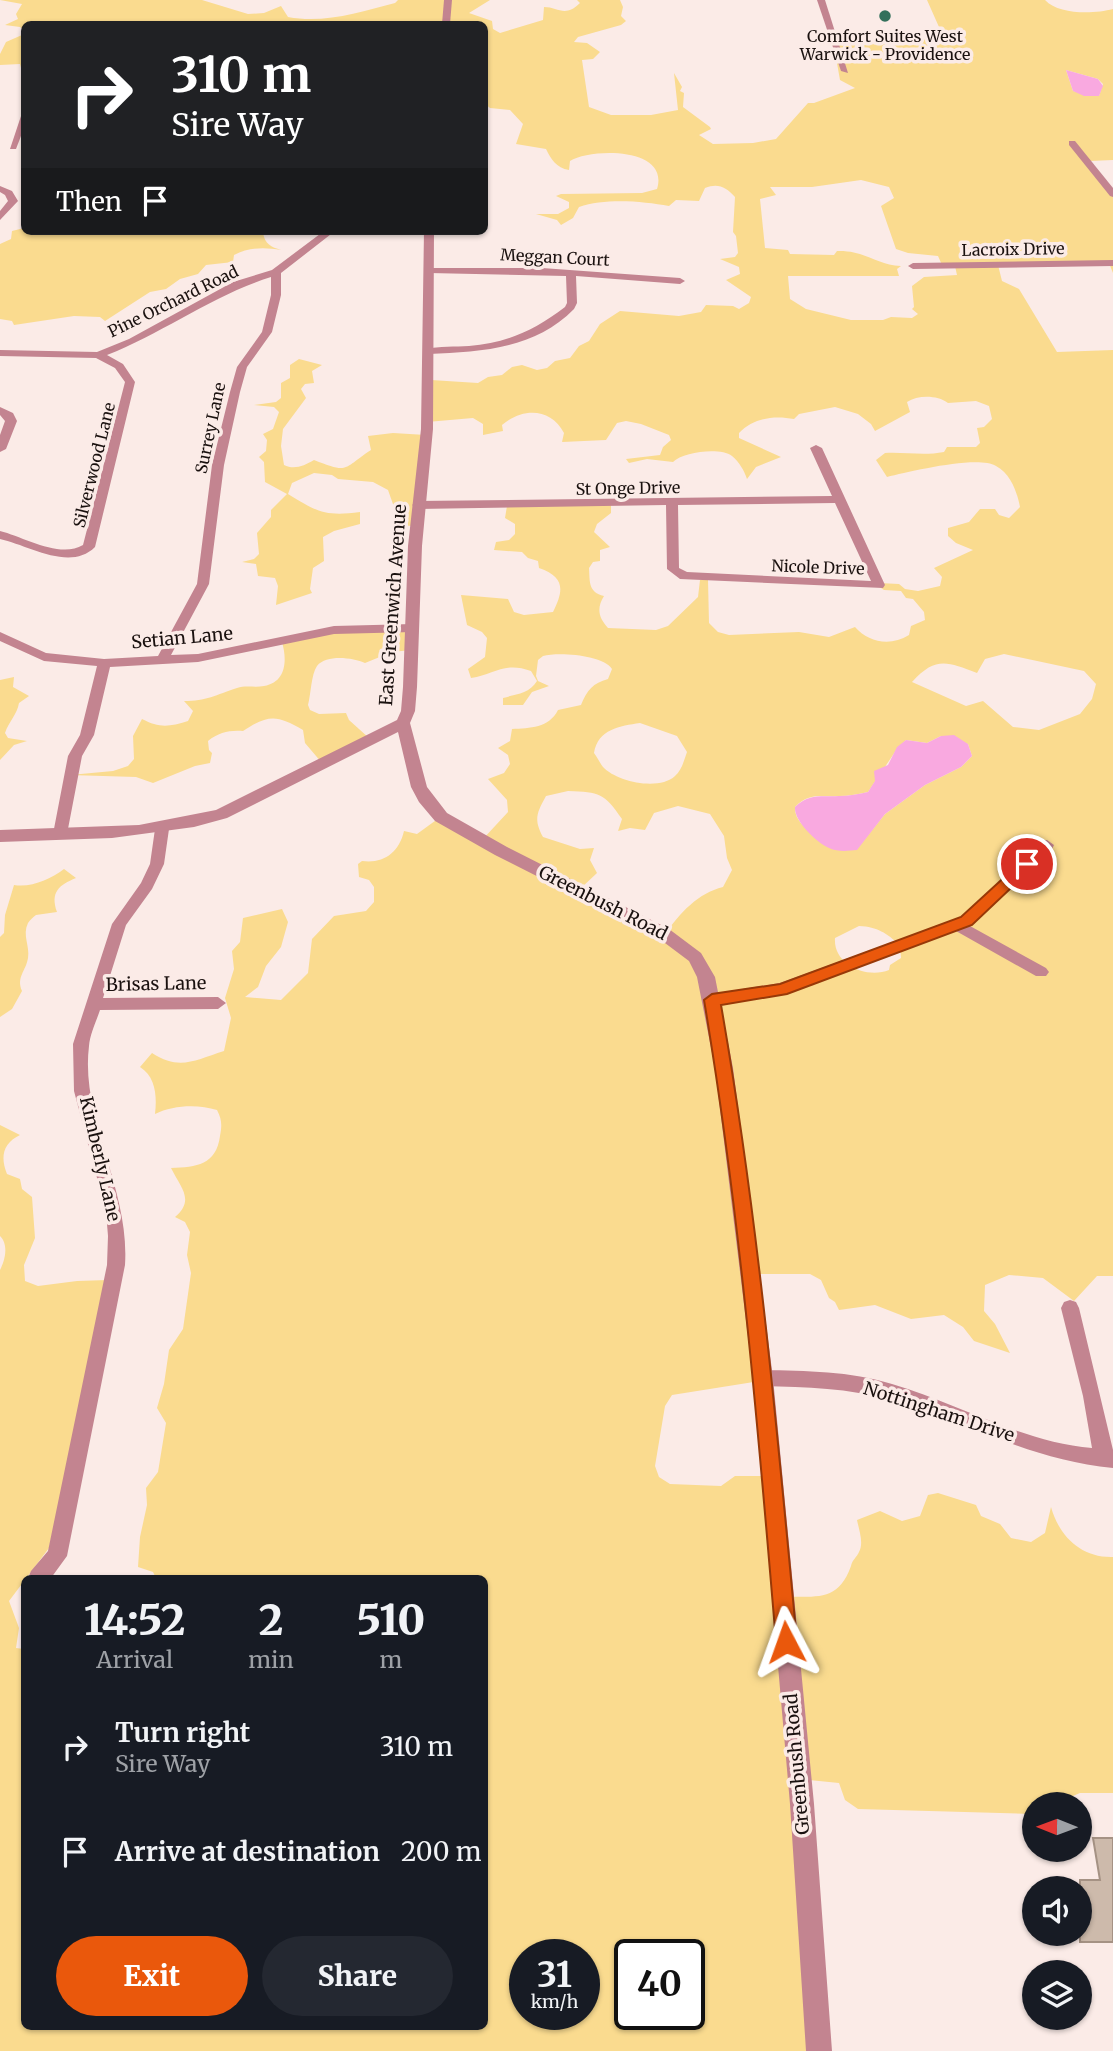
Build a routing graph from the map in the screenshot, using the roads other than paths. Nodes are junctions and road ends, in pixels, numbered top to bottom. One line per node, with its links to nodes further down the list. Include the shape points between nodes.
1 (448, 0): 3 (street)
2 (821, 0): 4 (street)
3 (446, 21)
4 (845, 71)
5 (21, 126): 8 (street)
6 (1072, 143): 11 (street)
7 (0, 147): 8 (street)
8 (13, 147): 9 (street)
9 (21, 147)
10 (0, 189): 12 (street, via 13,201)
11 (1113, 194)
12 (0, 217)
13 (325, 235): 18 (street)
14 (429, 235): 17 (street, East Greenwich Avenue)
15 (1113, 263): 16 (street, Lacroix Drive)
16 (913, 266)
17 (429, 270): 19 (street, Meggan Court); 21 (street, East Greenwich Avenue)
18 (276, 272): 23 (street, Pine Orchard Road, via 237,285); 33 (street, Surrey Lane, via 267,332 242,368 235,392 218,465 203,584)
19 (571, 273): 20 (street, Meggan Court); 21 (street, via 569,309 524,338 500,346)
20 (680, 281)
21 (429, 351): 29 (street, East Greenwich Avenue, via 427,429)
22 (0, 353): 23 (street, Pine Orchard Road)
23 (97, 355): 30 (street, Silverwood Lane, via 120,366 130,382 89,547 63,555)
24 (0, 410): 26 (street, via 11,421)
25 (816, 448): 27 (street, Nicole Drive)
26 (0, 449)
27 (838, 499): 28 (street, St Onge Drive); 28 (street, Nicole Drive, via 879,585 684,576 673,569)
28 (672, 503): 29 (street, St Onge Drive)
29 (418, 505): 31 (street, East Greenwich Avenue)
30 (0, 535)
31 (413, 628): 33 (street, Setian Lane, via 334,630 231,653); 35 (street, East Greenwich Avenue, via 411,687)
32 (0, 636): 34 (street, Setian Lane, via 44,657)
33 (163, 658): 34 (street, Setian Lane)
34 (104, 663): 37 (street, via 87,735 75,756)
35 (403, 723): 36 (street, East Greenwich Avenue, via 221,814); 42 (street, Greenbush Road, via 419,787 431,807 464,831 685,947 702,968)
36 (162, 829): 37 (street, East Greenwich Avenue); 44 (street, Kimberly Lane, via 157,864 119,924)
37 (60, 834): 38 (street, East Greenwich Avenue)
38 (0, 836)
39 (1047, 845): 40 (street, via 967,921)
40 (957, 925): 41 (street); 42 (street, via 781,989)
41 (1041, 972)
42 (712, 1000): 46 (street, Greenbush Road)
43 (218, 1003): 44 (street, Brisas Lane)
44 (95, 1004): 48 (street, Kimberly Lane, via 81,1044 80,1070 111,1196 117,1238 115,1264 57,1556)
45 (1070, 1308): 47 (street)
46 (763, 1378): 47 (street, Nottingham Drive, via 827,1379 890,1392 1053,1450); 49 (street, Greenbush Road, via 802,1804)
47 (1108, 1459)
48 (41, 1575)
49 (819, 2051)

